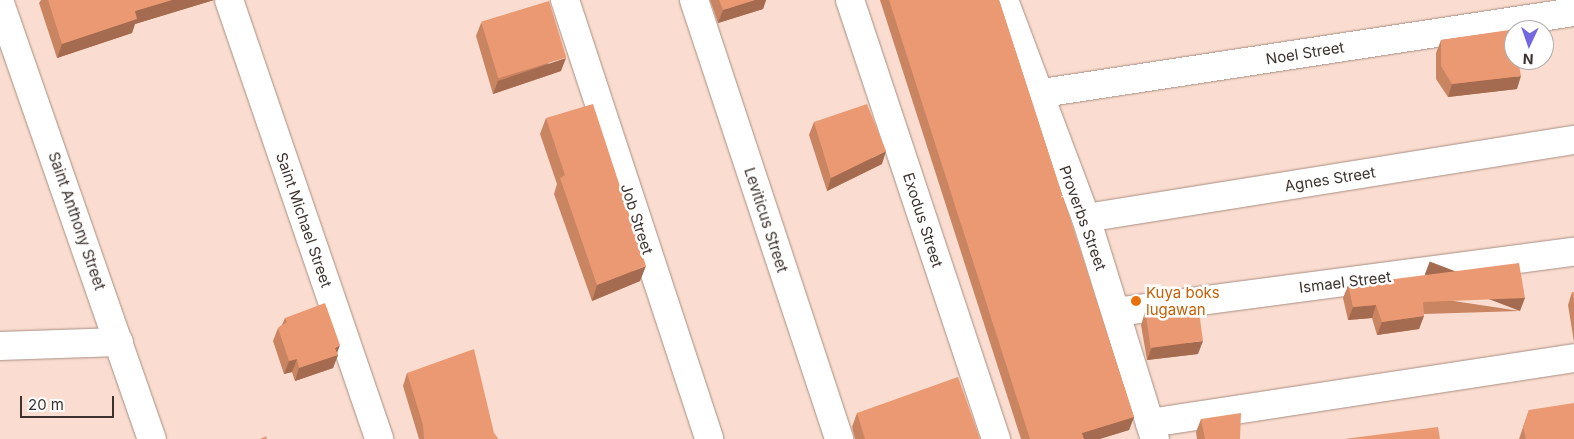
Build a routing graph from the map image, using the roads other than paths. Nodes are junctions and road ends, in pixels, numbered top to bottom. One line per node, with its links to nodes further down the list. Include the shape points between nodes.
1 (230, 0): 18 (street, Saint Michael Street)
2 (565, 0): 19 (street, Job Street)
3 (694, 0): 20 (street, Leviticus Street)
4 (850, 0): 21 (street, Exodus Street)
5 (1004, 0): 8 (street, Proverbs Street)
6 (0, 4): 13 (street, Saint Anthony Street)
7 (1574, 12): 8 (street, Noel Street)
8 (1036, 94): 10 (street, Proverbs Street)
9 (1574, 140): 10 (street, Agnes Street)
10 (1086, 218): 12 (street, Proverbs Street)
11 (1574, 252): 12 (street, Ismael Street)
12 (1116, 312): 16 (street, Proverbs Street)
13 (119, 342): 14 (street); 17 (street, Saint Anthony Street)
14 (0, 346)
15 (1574, 358): 16 (street)
16 (1152, 431)
17 (152, 439)
18 (379, 439)
19 (709, 439)
20 (838, 439)
21 (996, 439)

